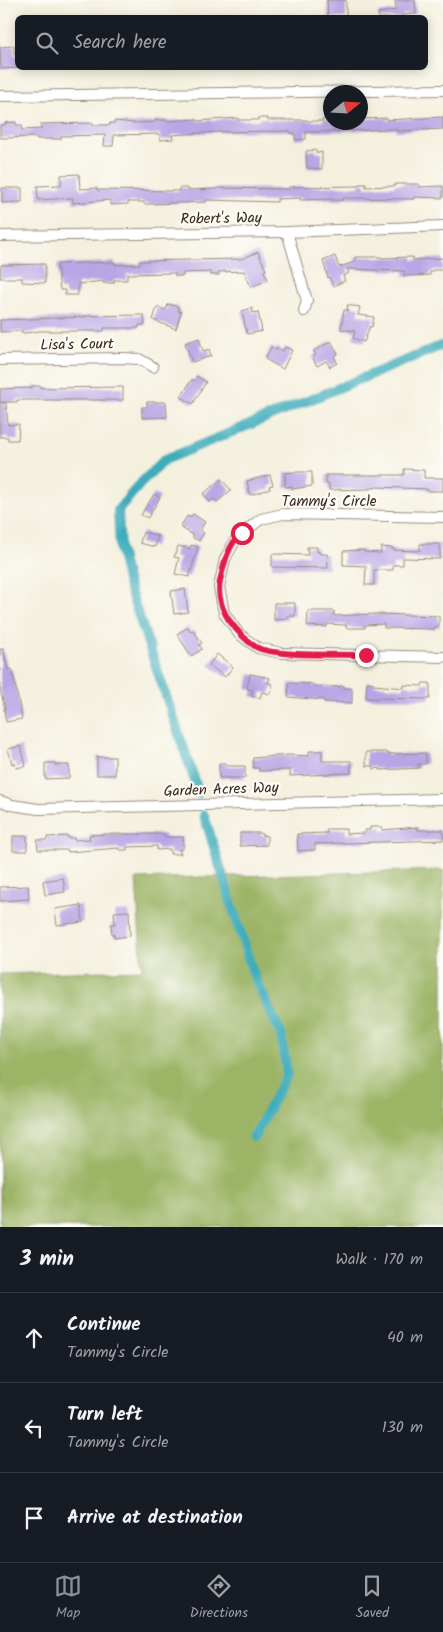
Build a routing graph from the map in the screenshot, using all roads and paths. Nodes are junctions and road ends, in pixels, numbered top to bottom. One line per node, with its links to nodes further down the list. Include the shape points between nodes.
1 (443, 90): 2 (street)
2 (0, 96)
3 (443, 226): 4 (street, Robert's Way)
4 (287, 232): 5 (street, Robert's Way); 6 (street, via 307,301)
5 (0, 236)
6 (304, 311)
7 (0, 360): 8 (street, Lisa's Court, via 123,358 139,359)
8 (153, 367)
9 (443, 517): 10 (street, Tammy's Circle, via 283,514 261,519 237,537 225,559 219,587 224,613 239,634 258,648 281,653)
10 (443, 657)
11 (443, 799): 12 (street, Garden Acres Way, via 38,809)
12 (0, 801)

